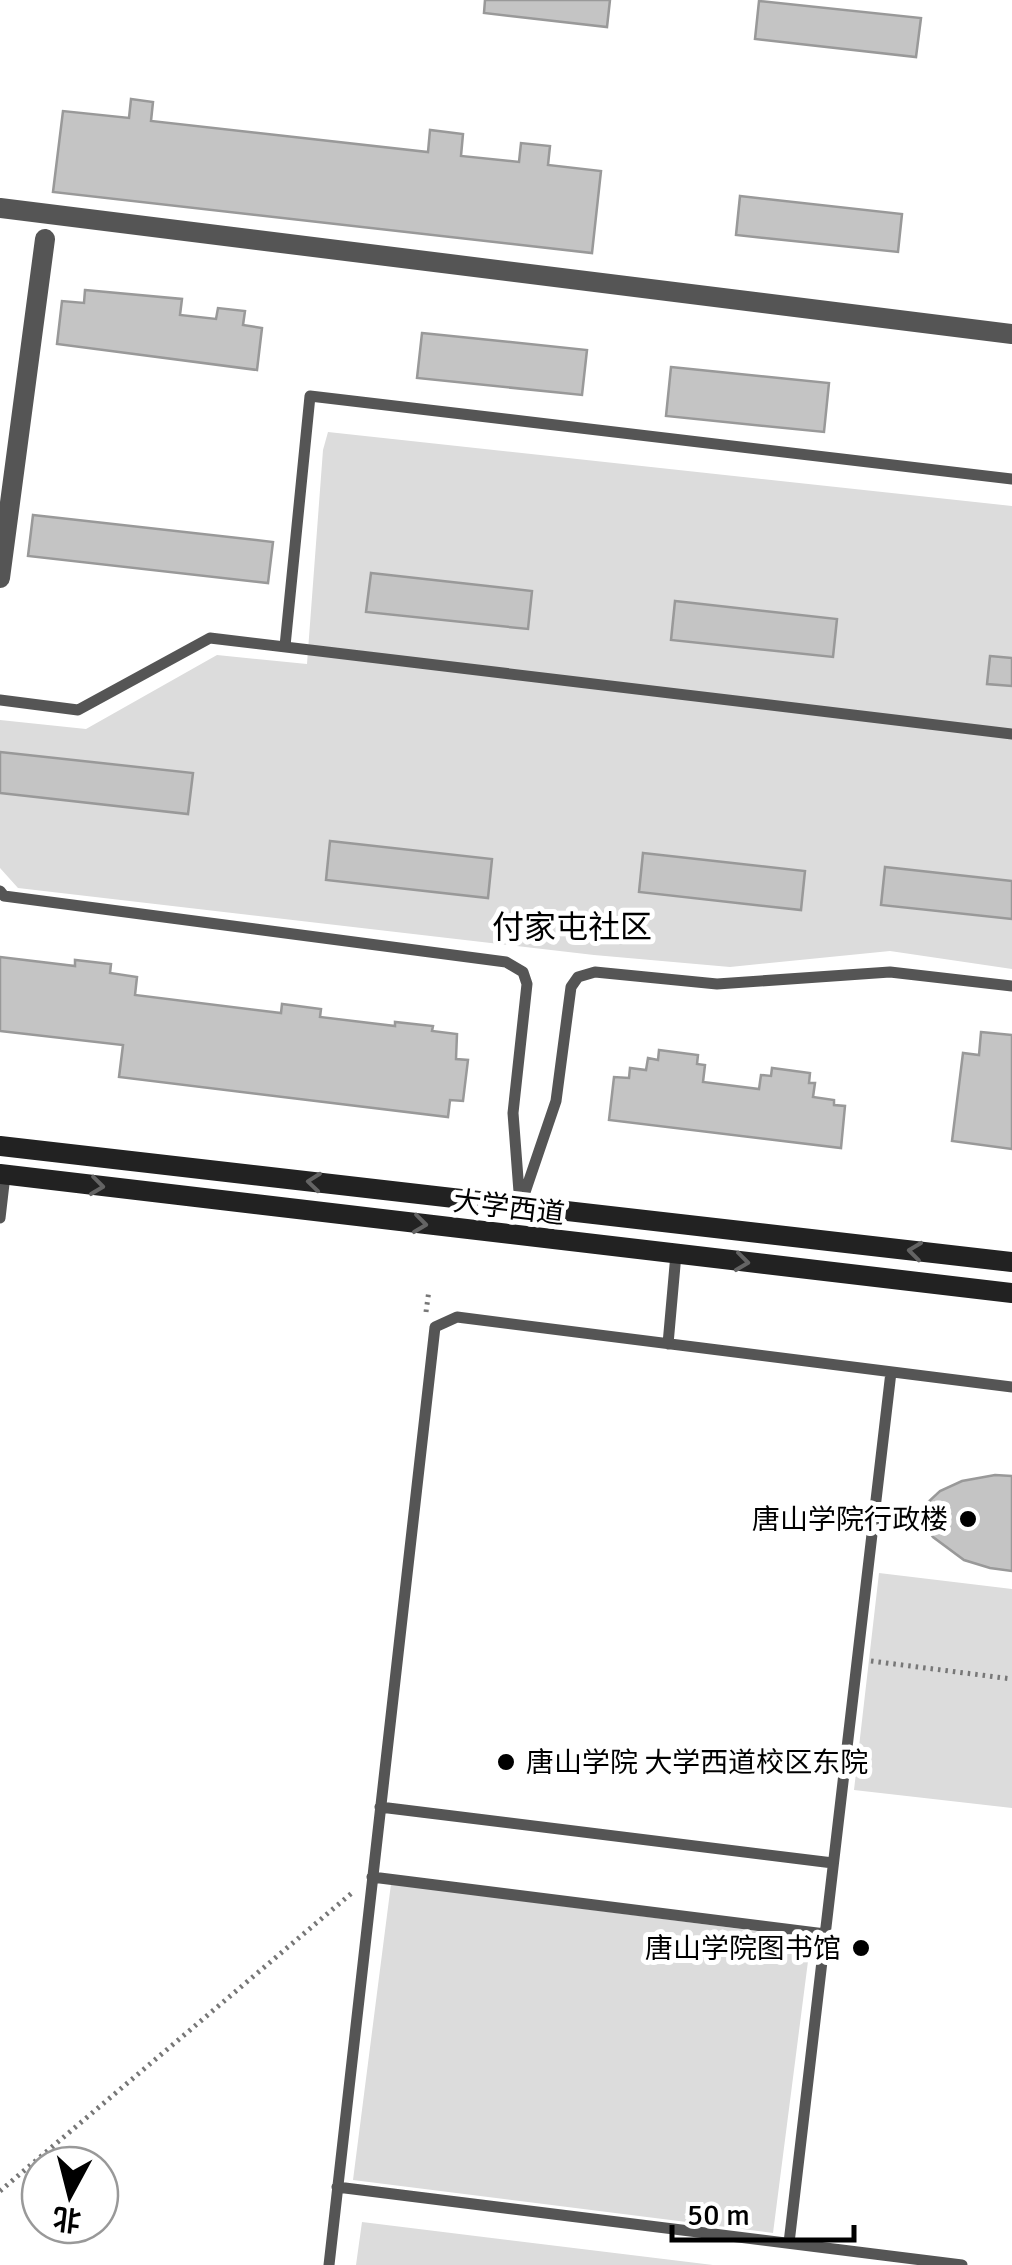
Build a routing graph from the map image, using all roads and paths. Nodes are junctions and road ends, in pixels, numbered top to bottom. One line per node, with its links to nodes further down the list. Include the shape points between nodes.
1 (0, 208): 3 (street)
2 (45, 239): 5 (street)
3 (1012, 334)
4 (1012, 479): 6 (lane, via 310,396)
5 (0, 578)
6 (284, 646): 7 (lane, via 210,638 78,710); 8 (lane)
7 (0, 700)
8 (1012, 734)
9 (0, 891): 13 (lane, via 506,962 527,984 513,1113)
10 (1012, 986): 13 (lane, via 890,972 716,984 596,972 578,977 570,987 556,1101)
11 (0, 1146): 13 (main road, 大学西道, one-way to 11)
12 (2, 1175): 14 (lane); 15 (main road, 大学西道, one-way to 15)
13 (520, 1205): 16 (main road, 大学西道, one-way to 13)
14 (0, 1218)
15 (676, 1254): 18 (main road, 大学西道, one-way to 18); 20 (lane)
16 (1012, 1262)
17 (429, 1290): 19 (path)
18 (1012, 1294)
19 (424, 1329)
20 (668, 1344): 21 (lane); 25 (lane, via 458,1317 435,1327)
21 (891, 1372): 22 (lane); 23 (lane)
22 (1012, 1387)
23 (858, 1659): 24 (path); 26 (lane)
24 (1012, 1679)
25 (380, 1807): 26 (lane); 27 (lane)
26 (834, 1863): 29 (lane)
27 (372, 1877): 29 (lane); 30 (lane)
28 (356, 1890): 31 (path)
29 (825, 1934): 32 (lane)
30 (338, 2187): 32 (lane); 33 (lane)
31 (0, 2191)
32 (789, 2244): 34 (lane)
33 (328, 2265)
34 (962, 2265)

